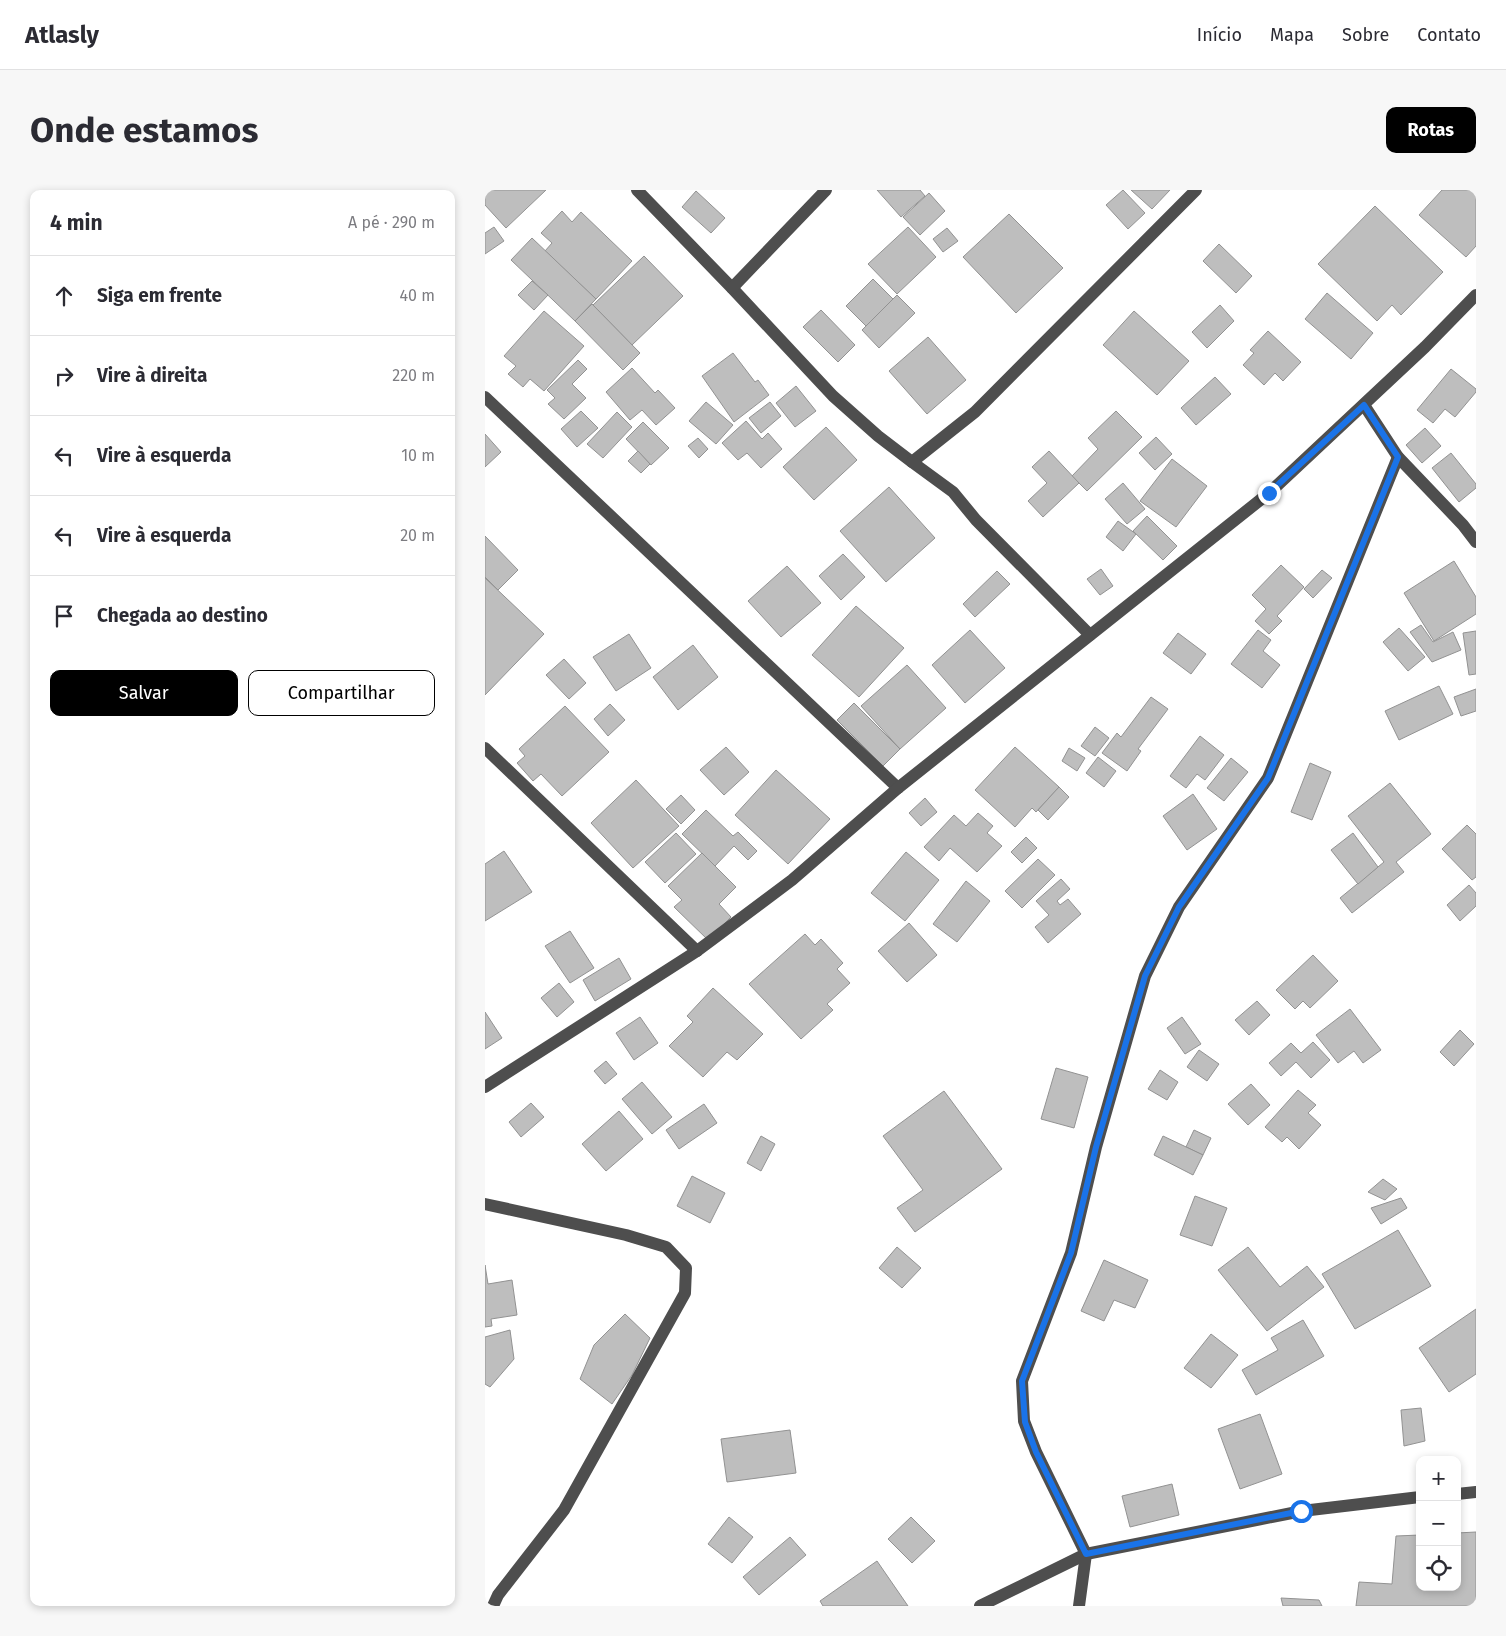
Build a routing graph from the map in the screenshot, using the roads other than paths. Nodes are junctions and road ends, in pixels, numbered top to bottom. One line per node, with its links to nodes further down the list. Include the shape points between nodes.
1 (637, 190): 4 (street)
2 (826, 190): 4 (street)
3 (1195, 190): 9 (street, via 975,412)
4 (732, 288): 9 (street, via 833,396)
5 (1476, 295): 7 (street)
6 (485, 397): 13 (street)
7 (1364, 405): 8 (street); 11 (street, via 1269,493)
8 (1398, 457): 10 (street); 20 (street, via 1268,778 1179,907 1145,976 1096,1147 1071,1253 1022,1381 1025,1422 1036,1452)
9 (912, 462): 11 (street, via 953,492 976,520)
10 (1476, 542)
11 (1090, 635): 13 (street)
12 (485, 748): 14 (street)
13 (897, 788): 14 (street, via 792,880)
14 (697, 951): 15 (street)
15 (485, 1087)
16 (485, 1204): 21 (street, via 666,1247 686,1268 685,1293 564,1510 498,1595)
17 (1476, 1492): 18 (street)
18 (1461, 1494)
19 (1416, 1497): 20 (street, via 1301,1511)
20 (1086, 1554): 22 (street); 23 (street)
21 (493, 1606)
22 (980, 1606)
23 (1079, 1606)

